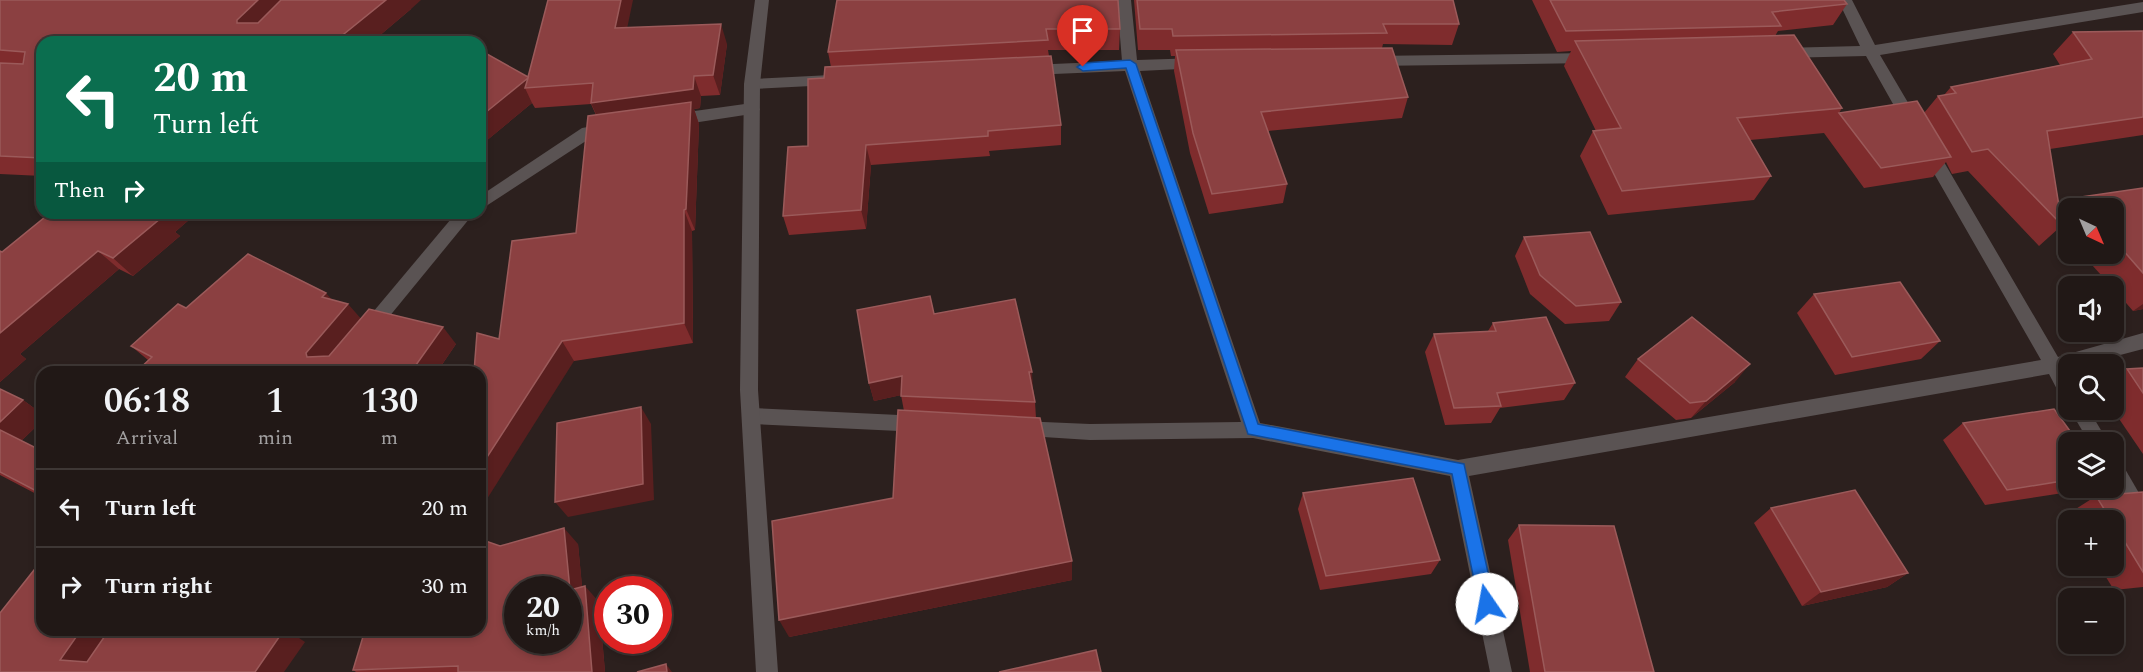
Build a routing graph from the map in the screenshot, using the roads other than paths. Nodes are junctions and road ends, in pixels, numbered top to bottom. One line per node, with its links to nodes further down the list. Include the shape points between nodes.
1 (762, 0): 13 (street)
2 (1124, 0): 10 (street)
3 (1845, 0): 5 (street)
4 (2143, 7): 5 (street)
5 (1870, 51): 6 (street); 21 (street)
6 (1765, 53)
7 (1601, 58): 8 (street)
8 (1354, 61)
9 (1213, 63): 10 (street)
10 (1130, 64): 11 (street); 26 (street)
11 (1012, 70)
12 (847, 79): 13 (street)
13 (752, 84): 14 (street)
14 (752, 109): 15 (street); 23 (street)
15 (658, 122)
16 (623, 127): 17 (street, via 588,132)
17 (486, 200)
18 (461, 219): 20 (street)
19 (2143, 341): 21 (street)
20 (355, 345)
21 (2054, 366): 22 (street); 27 (street)
22 (2058, 373)
23 (751, 416): 24 (street); 30 (street)
24 (938, 425)
25 (997, 428): 26 (street, via 1090,432)
26 (1253, 429): 27 (street)
27 (1458, 469): 31 (street)
28 (2124, 485): 29 (street)
29 (2143, 518)
30 (767, 672)
31 (1502, 672)

